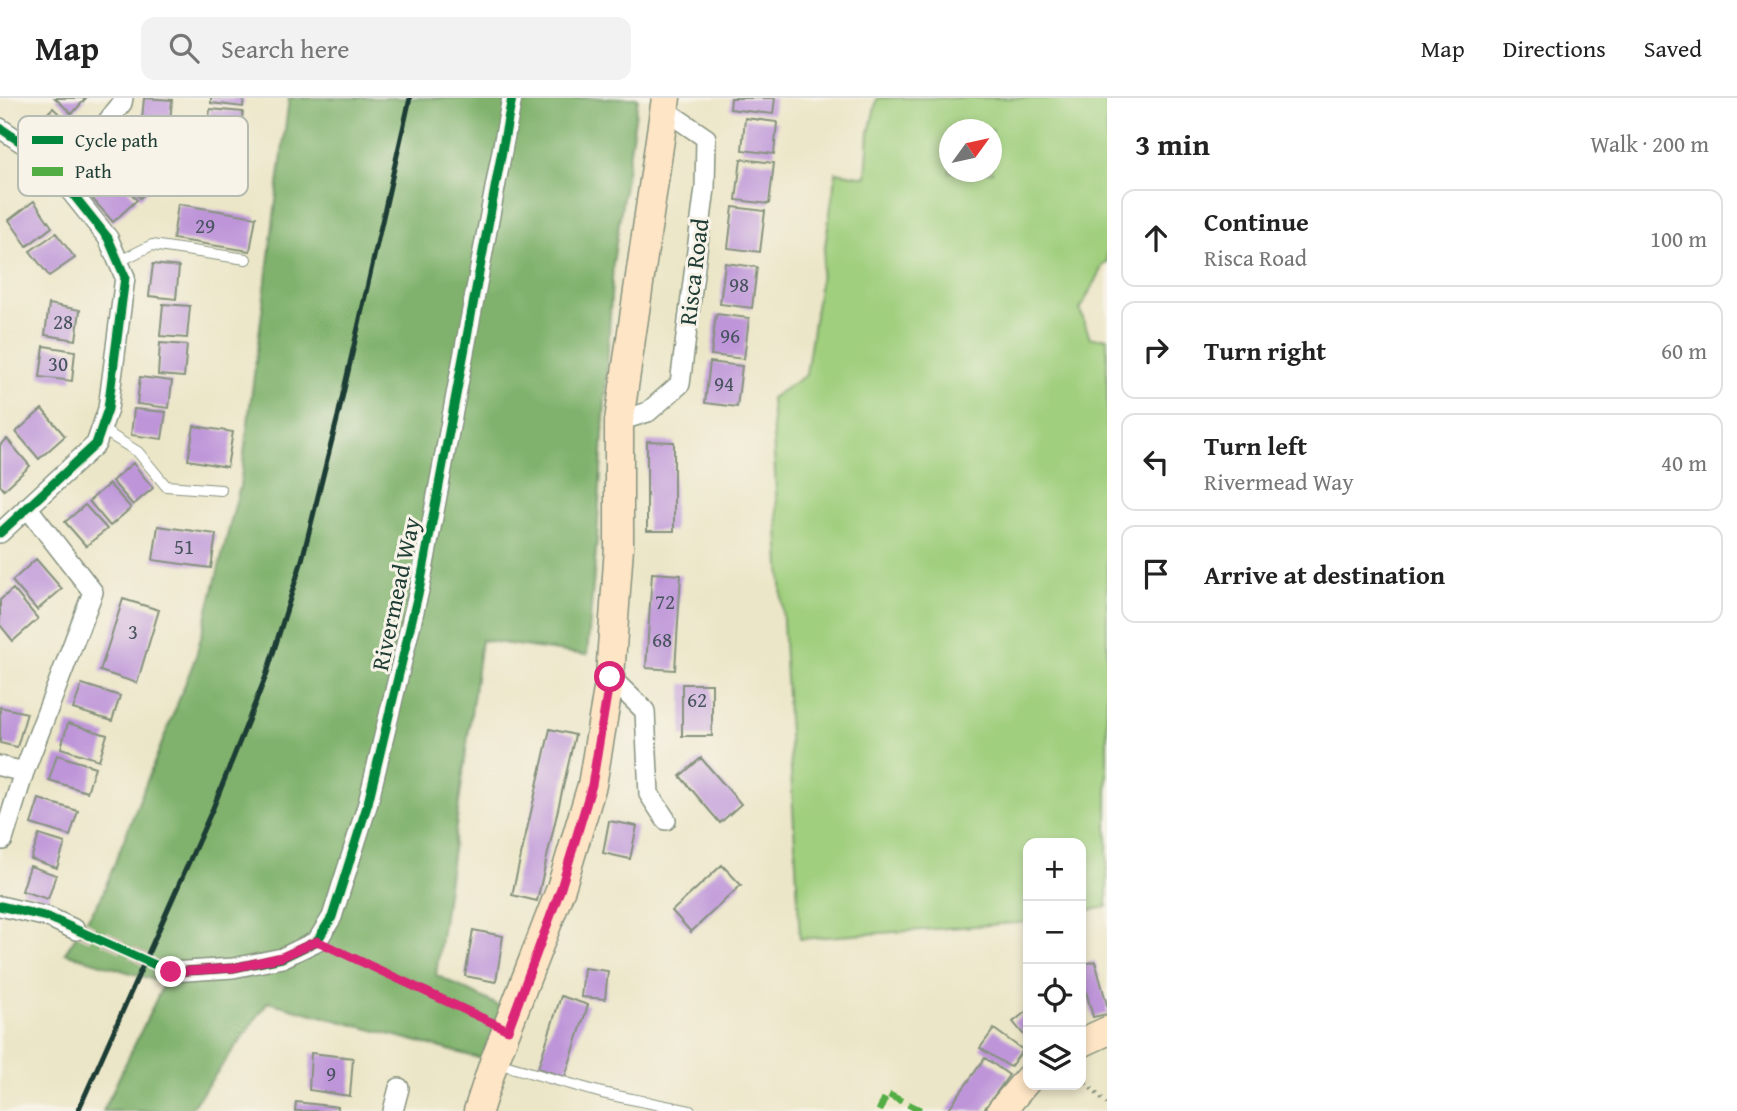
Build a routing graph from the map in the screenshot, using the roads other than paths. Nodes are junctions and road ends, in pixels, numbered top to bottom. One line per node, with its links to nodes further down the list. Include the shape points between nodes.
1 (123, 98): 4 (street)
2 (512, 98): 22 (street, Rivermead Way, via 420,586 368,803 332,916 317,941 282,957 233,968)
3 (666, 104): 10 (main road, Risca Road); 10 (street, Risca Road, via 706,138 705,188 680,384 648,412)
4 (112, 116)
5 (0, 128): 6 (street)
6 (18, 140)
7 (74, 196): 9 (street, via 108,238)
8 (246, 259): 9 (lane, via 152,245)
9 (118, 262): 11 (street, via 125,276 108,409)
10 (619, 421): 15 (main road, Risca Road, via 619,547)
11 (101, 429): 12 (lane, via 138,452 166,486); 13 (street, via 96,444)
12 (221, 490)
13 (27, 507): 14 (street); 17 (street, via 93,592)
14 (0, 533)
15 (610, 677): 18 (street, via 645,711 649,794); 25 (main road, Risca Road, via 592,785 561,888)
16 (0, 766): 17 (street)
17 (24, 772): 19 (street)
18 (666, 820)
19 (3, 840)
20 (0, 906): 21 (street, via 48,917)
21 (76, 930)
22 (171, 972)
23 (1107, 1031): 24 (main road)
24 (1086, 1041)
25 (494, 1062): 29 (main road, Risca Road); 30 (lane, via 602,1093)
26 (1023, 1085): 31 (main road)
27 (398, 1088): 28 (street)
28 (393, 1111)
29 (478, 1111)
30 (690, 1111)
31 (1001, 1111)

